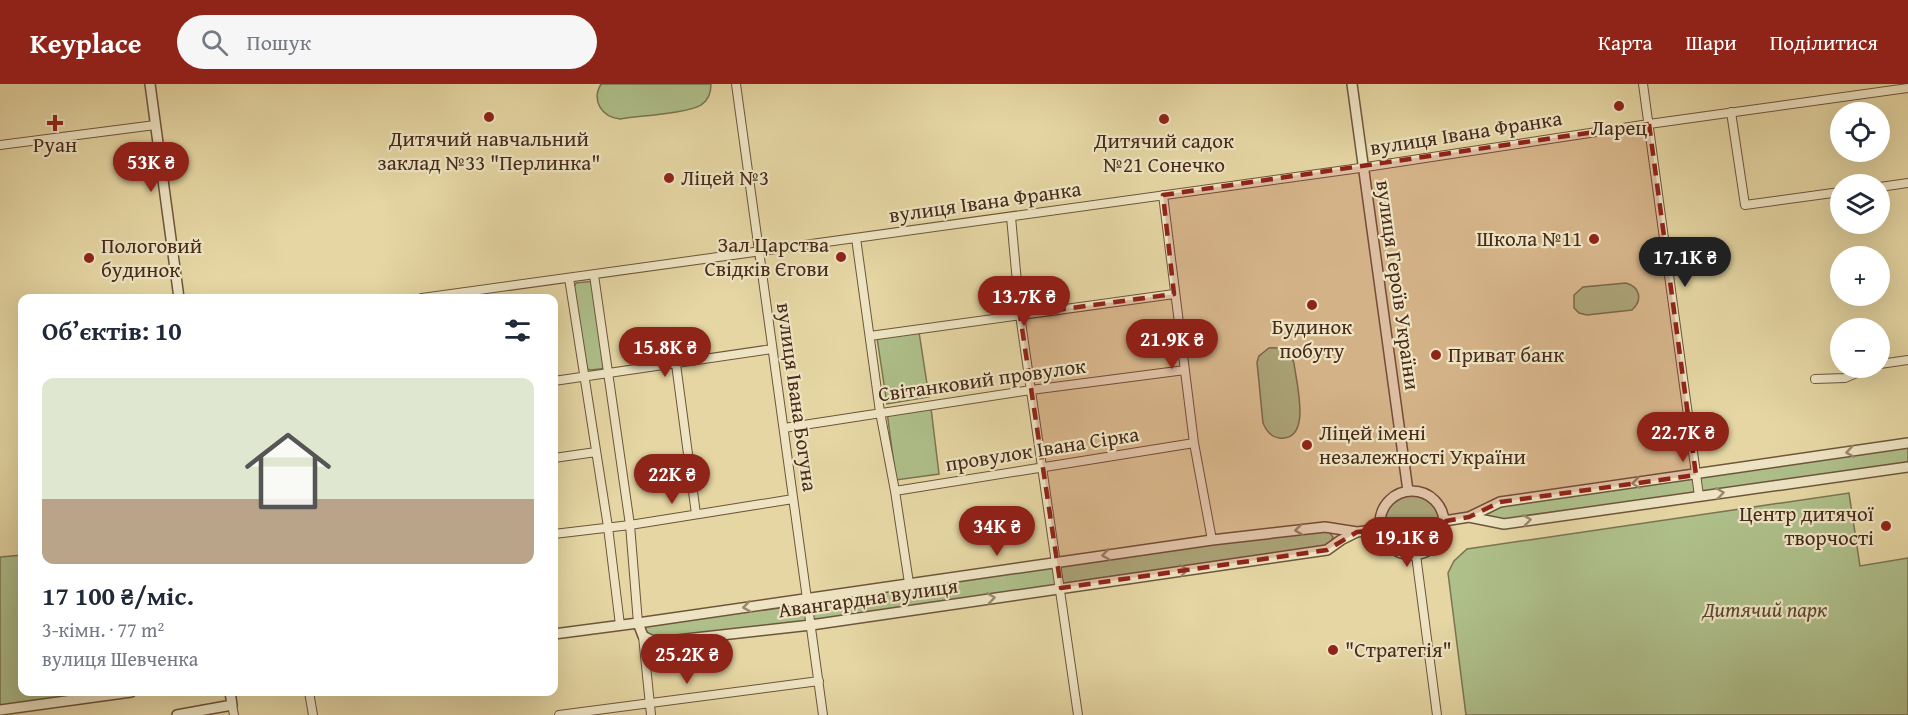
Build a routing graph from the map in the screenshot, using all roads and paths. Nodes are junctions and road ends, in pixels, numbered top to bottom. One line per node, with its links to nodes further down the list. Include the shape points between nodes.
1 (150, 84): 8 (street)
2 (736, 84): 17 (street, вулиця Івана Богуна)
3 (1352, 84): 10 (street, вулиця Героїв України)
4 (1643, 84): 7 (street)
5 (1908, 88): 6 (street, вулиця Івана Франка)
6 (1731, 112): 7 (street, вулиця Івана Франка); 13 (street, via 1745,205)
7 (1649, 124): 10 (street, вулиця Івана Франка); 44 (street)
8 (155, 125): 9 (street); 20 (street)
9 (0, 145)
10 (1364, 167): 14 (street, вулиця Івана Франка); 45 (street, вулиця Героїв України)
11 (1908, 183): 12 (street)
12 (1890, 186)
13 (1830, 193)
14 (1164, 195): 15 (street, вулиця Івана Франка); 22 (street)
15 (1011, 217): 16 (street, вулиця Івана Франка); 23 (street)
16 (856, 238): 17 (street, вулиця Івана Франка); 24 (street)
17 (759, 252): 18 (street, вулиця Івана Франка); 25 (street, вулиця Івана Богуна)
18 (594, 275): 19 (street, вулиця Івана Франка); 30 (street)
19 (569, 278): 21 (street, вулиця Івана Франка); 31 (street)
20 (177, 294)
21 (451, 294)
22 (1174, 294): 23 (street); 29 (street)
23 (1020, 315): 24 (street); 35 (street)
24 (870, 336): 36 (street)
25 (772, 349): 28 (street); 37 (street, вулиця Івана Богуна)
26 (1908, 360): 27 (street)
27 (1890, 363)
28 (676, 364): 30 (street); 49 (street)
29 (1185, 370): 35 (street, Світанковий провулок); 38 (street)
30 (608, 374): 31 (street); 52 (street)
31 (584, 377): 34 (street); 40 (street)
32 (1845, 378): 33 (street)
33 (1815, 379)
34 (558, 380)
35 (1031, 390): 36 (street, Світанковий провулок); 42 (street)
36 (880, 412): 37 (street, Світанковий провулок); 46 (street)
37 (784, 428): 48 (street, вулиця Івана Богуна)
38 (1194, 443): 42 (street, провулок Івана Сірка); 57 (street)
39 (1908, 443): 44 (street, one-way to 44)
40 (596, 452): 41 (street); 53 (street)
41 (558, 457)
42 (1043, 467): 46 (street, провулок Івана Сірка); 59 (street)
43 (1908, 467): 47 (street, one-way to 43)
44 (1696, 475): 47 (street); 50 (street, one-way to 50, via 1500,502)
45 (1408, 491): 51 (street, via 1430,496 1440,507); 54 (street, via 1394,496 1384,507)
46 (895, 492): 60 (street)
47 (1699, 496): 50 (street, one-way to 47, via 1504,524)
48 (793, 499): 49 (street); 62 (street, вулиця Івана Богуна)
49 (696, 514): 52 (street)
50 (1469, 517): 51 (street)
51 (1444, 521): 58 (street, via 1437,543)
52 (630, 525): 53 (street); 63 (street)
53 (608, 527): 56 (street); 64 (street)
54 (1381, 530): 55 (street, Авангардна вулиця); 58 (street, via 1393,549)
55 (1357, 532): 57 (street, Авангардна вулиця, one-way to 57, via 1324,526); 61 (street, Авангардна вулиця, one-way to 55, via 1327,550)
56 (558, 533)
57 (1212, 540): 59 (street, Авангардна вулиця, one-way to 59)
58 (1416, 555): 80 (street)
59 (1055, 563): 60 (street, Авангардна вулиця); 61 (street)
60 (909, 583): 62 (street, Авангардна вулиця)
61 (1060, 588): 65 (street, Авангардна вулиця, one-way to 61); 79 (street)
62 (807, 598): 63 (street, Авангардна вулиця, one-way to 63); 65 (street, вулиця Івана Богуна)
63 (638, 623): 64 (street, Авангардна вулиця); 67 (street)
64 (620, 625): 66 (street, Авангардна вулиця)
65 (811, 625): 67 (street, Авангардна вулиця, via 685,640 651,640); 68 (street, вулиця Івана Богуна)
66 (558, 633)
67 (642, 636): 71 (street)
68 (819, 681): 71 (street); 78 (street, вулиця Івана Богуна)
69 (102, 696): 72 (street)
70 (310, 696): 75 (street)
71 (650, 703): 76 (street); 77 (street)
72 (0, 710)
73 (233, 710): 74 (street)
74 (177, 715)
75 (313, 715)
76 (559, 715)
77 (651, 715)
78 (823, 715)
79 (1078, 715)
80 (1437, 715)

